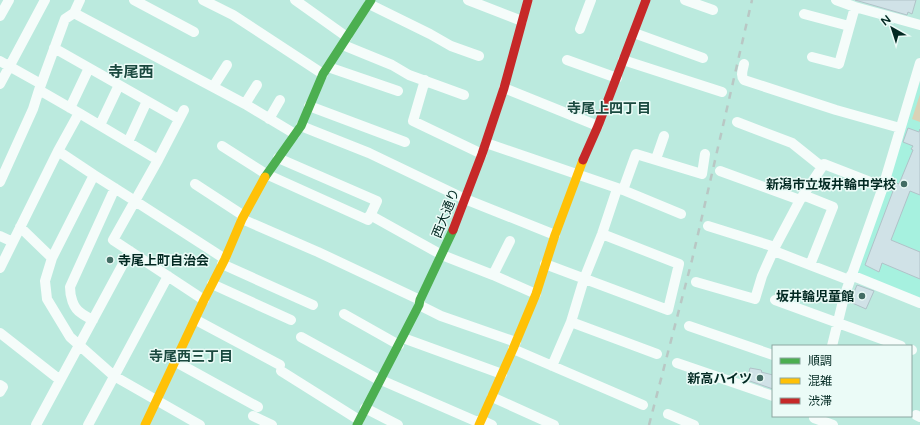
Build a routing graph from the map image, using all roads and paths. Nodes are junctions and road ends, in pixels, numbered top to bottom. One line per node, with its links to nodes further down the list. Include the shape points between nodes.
1 (9, 0): 18 (street)
2 (45, 0): 33 (street)
3 (80, 0): 16 (street)
4 (134, 0): 23 (street)
5 (203, 0): 37 (street, via 233,15)
6 (295, 0): 25 (street)
7 (468, 0): 19 (street)
8 (528, 0): 19 (street, 西大通り)
9 (591, 0): 22 (street)
10 (646, 0): 24 (street)
11 (685, 0): 15 (street)
12 (836, 0): 14 (street)
13 (370, 2): 25 (street); 27 (street, via 451,46)
14 (855, 7): 20 (street); 21 (street)
15 (713, 10)
16 (74, 13): 26 (street, via 65,19); 44 (street)
17 (804, 14): 21 (street)
18 (0, 16)
19 (522, 21): 45 (street, 西大通り)
20 (920, 25)
21 (849, 26): 28 (street, via 839,64)
22 (580, 29)
23 (194, 32)
24 (634, 33): 29 (street); 31 (street)
25 (345, 41): 37 (street); 39 (street, via 409,75)
26 (54, 48): 36 (street); 43 (street)
27 (479, 56)
28 (812, 57)
29 (703, 58)
30 (567, 60): 38 (street)
31 (623, 60): 38 (street); 47 (street)
32 (920, 63): 61 (street)
33 (4, 64): 40 (street); 43 (street)
34 (744, 64): 61 (street, via 744,80)
35 (227, 65): 44 (street)
36 (89, 68): 41 (street); 53 (street)
37 (326, 71): 46 (street); 52 (street)
38 (616, 78): 60 (street)
39 (424, 80): 48 (street); 69 (street, via 413,121)
40 (0, 84)
41 (119, 85): 50 (street); 59 (street)
42 (257, 85): 51 (street)
43 (40, 87): 53 (street); 75 (street, via 33,109)
44 (213, 87): 51 (street)
45 (504, 88): 60 (street); 66 (street, 西大通り)
46 (398, 91)
47 (722, 92)
48 (464, 95)
49 (280, 100): 57 (street)
50 (147, 101): 56 (street); 64 (street)
51 (245, 104): 57 (street)
52 (309, 106): 62 (street); 65 (street)
53 (70, 108): 55 (street)
54 (184, 110): 56 (street)
55 (79, 113): 59 (street); 68 (street)
56 (179, 119): 73 (street)
57 (269, 119): 62 (street)
58 (737, 122): 74 (street, via 792,142)
59 (100, 126): 64 (street)
60 (598, 126): 78 (street)
61 (900, 128): 82 (street)
62 (298, 130): 71 (street); 86 (street, via 369,153)
63 (664, 136): 72 (street)
64 (128, 142): 73 (street)
65 (405, 142)
66 (486, 143): 69 (street, 西大通り); 78 (street)
67 (222, 146): 77 (street)
68 (58, 151): 79 (street); 92 (street)
69 (482, 154): 86 (street, 西大通り)
70 (705, 154): 72 (street, via 702,174)
71 (278, 158): 77 (street); 89 (street, via 377,201)
72 (656, 159): 84 (street, via 636,154)
73 (158, 160): 87 (street)
74 (822, 167): 82 (street, via 824,164); 85 (street)
75 (2, 171): 80 (street)
76 (720, 171): 85 (street)
77 (266, 174): 89 (street, via 368,220); 90 (street)
78 (577, 174): 84 (street); 94 (street)
79 (94, 175): 83 (street); 101 (street)
80 (0, 182)
81 (196, 184): 90 (street)
82 (883, 187): 108 (street)
83 (115, 188): 87 (street); 119 (street, via 70,287 74,305 80,313)
84 (620, 190): 88 (street); 93 (street)
85 (801, 197): 98 (street); 104 (street, via 833,207)
86 (465, 199): 94 (street); 100 (street, 西大通り)
87 (135, 200): 99 (street, via 113,240); 102 (street)
88 (681, 214)
89 (370, 215): 100 (street)
90 (243, 217): 102 (street); 115 (street)
91 (708, 226): 98 (street)
92 (20, 227): 97 (street); 101 (street)
93 (602, 234): 109 (street); 109 (street, via 679,264 668,310)
94 (555, 235): 103 (street)
95 (0, 236): 97 (street)
96 (510, 241): 106 (street)
97 (13, 242): 105 (street)
98 (775, 249): 104 (street); 110 (street, via 762,276 756,299)
99 (130, 251): 107 (street); 119 (street)
100 (442, 255): 106 (street); 115 (street, 西大通り)
101 (52, 258): 130 (street, via 45,281 47,299 70,337)
102 (223, 262): 111 (street); 117 (street)
103 (545, 264): 109 (street); 112 (street)
104 (810, 265): 108 (street)
105 (0, 268)
106 (493, 275): 112 (street)
107 (168, 276): 113 (street); 138 (street)
108 (850, 278): 116 (street); 123 (street)
109 (584, 279): 122 (street)
110 (696, 282)
111 (212, 284): 113 (street); 121 (street)
112 (536, 294): 131 (street)
113 (204, 300): 120 (street)
114 (775, 300): 123 (street)
115 (420, 302): 127 (street, 西大通り); 131 (street, via 441,316)
116 (920, 303)
117 (313, 305)
118 (344, 314): 127 (street)
119 (93, 320): 130 (street)
120 (196, 320): 134 (street); 150 (street, via 280,368)
121 (291, 320)
122 (570, 322): 132 (street); 136 (street)
123 (838, 323): 128 (street); 129 (street)
124 (689, 326): 133 (street)
125 (0, 333): 139 (street)
126 (301, 337): 140 (street)
127 (401, 341): 137 (street); 140 (street, 西大通り)
128 (832, 345)
129 (898, 345)
130 (79, 346): 138 (street); 139 (street)
131 (514, 346): 136 (street); 137 (street)
132 (657, 354)
133 (772, 355)
134 (176, 362): 145 (street); 156 (street, via 256,412)
135 (677, 363): 143 (street)
136 (552, 366): 146 (street)
137 (502, 374): 144 (street)
138 (114, 376): 145 (street); 153 (street)
139 (60, 380): 152 (street)
140 (381, 380): 147 (street, 西大通り); 151 (street)
141 (0, 385): 142 (street, via 3,387)
142 (0, 392)
143 (772, 396)
144 (492, 397): 151 (street); 159 (street)
145 (157, 401): 154 (street); 155 (street)
146 (643, 404)
147 (365, 408): 150 (street, 西大通り); 157 (street)
148 (668, 414): 160 (street)
149 (814, 420): 161 (street)
150 (358, 423)
151 (480, 423): 158 (street)
152 (36, 425)
153 (88, 425)
154 (145, 425)
155 (200, 425)
156 (272, 425)
157 (398, 425)
158 (492, 425)
159 (554, 425)
160 (694, 425)
161 (833, 425)

